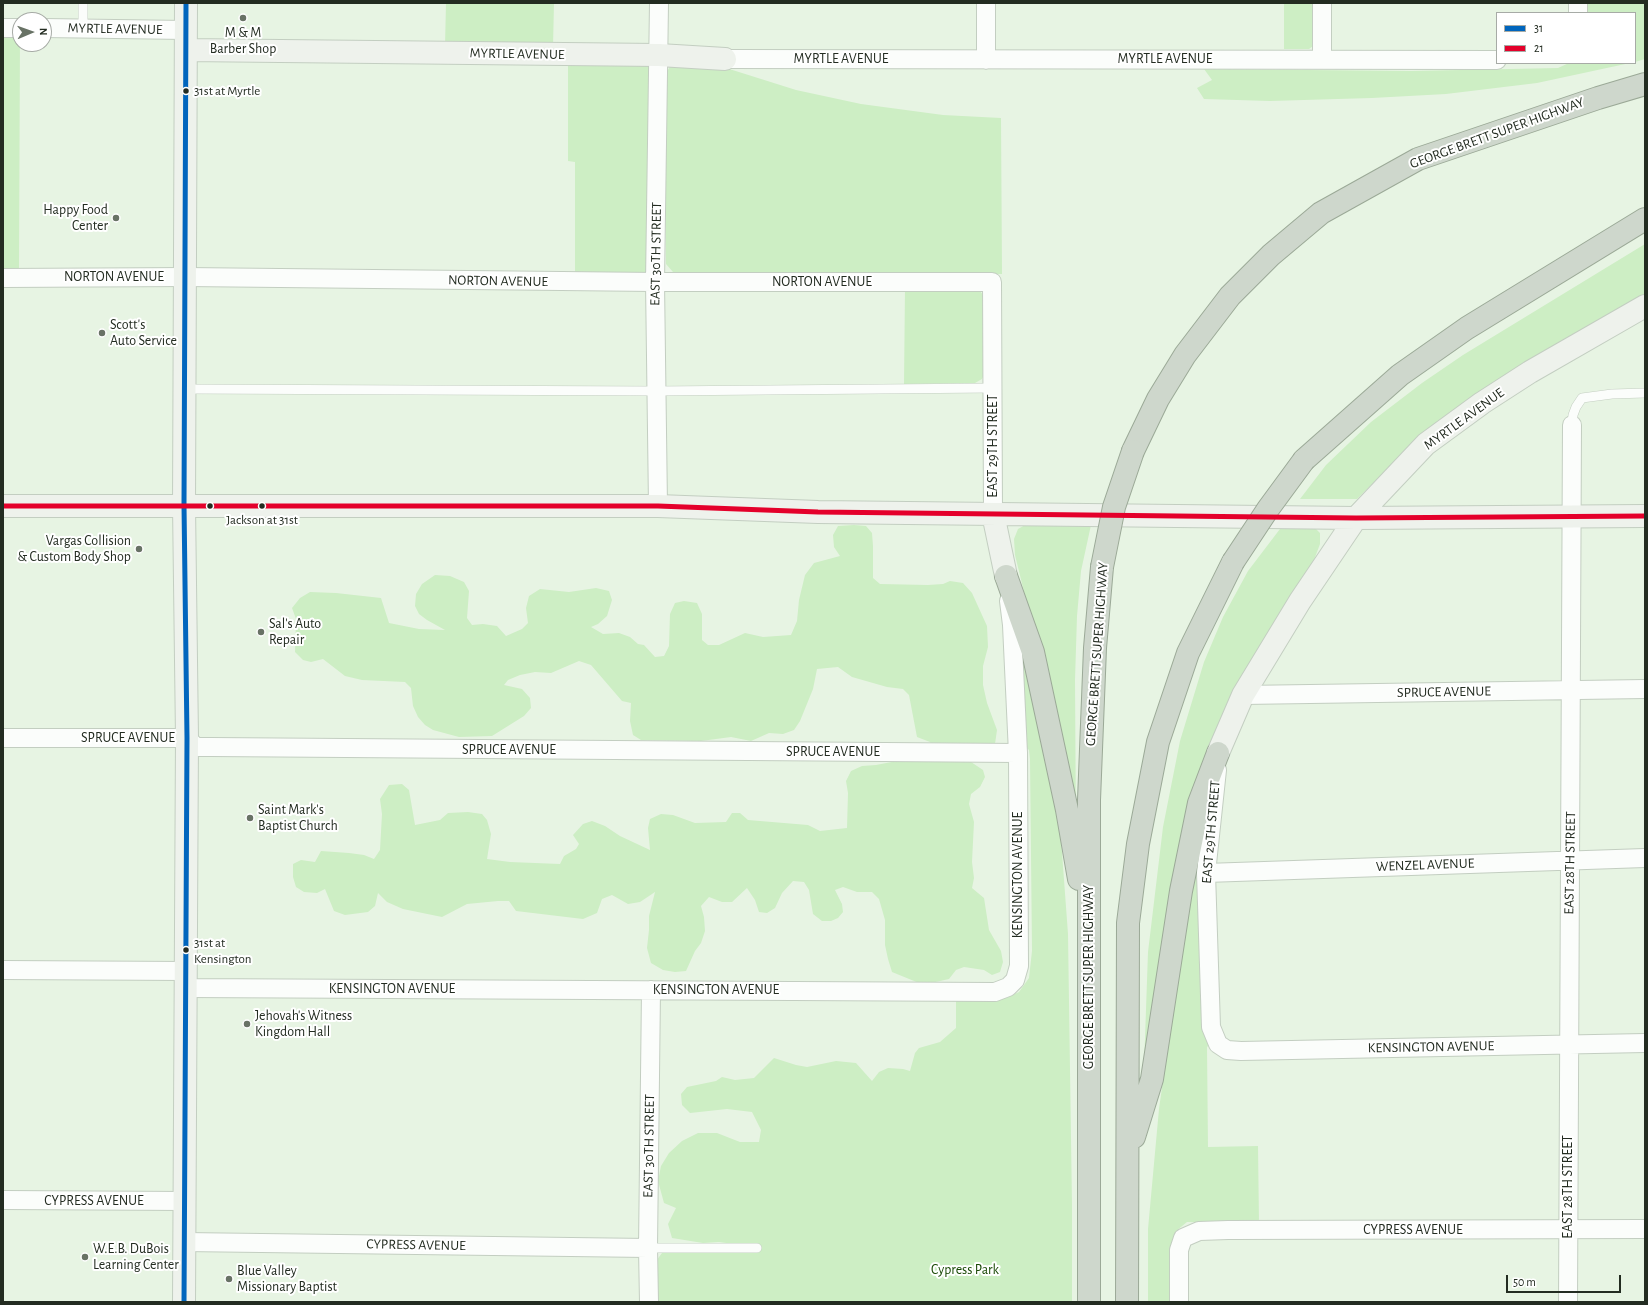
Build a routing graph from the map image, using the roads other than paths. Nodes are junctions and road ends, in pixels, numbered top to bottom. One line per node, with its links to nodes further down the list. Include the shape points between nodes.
1 (83, 3): 7 (lane)
2 (186, 3): 8 (street)
3 (659, 3): 9 (street, EAST 30TH STREET)
4 (986, 3): 12 (street)
5 (1322, 3): 11 (street)
6 (52, 28): 7 (street, MYRTLE AVENUE)
7 (83, 29): 8 (street, MYRTLE AVENUE)
8 (186, 40): 9 (street, MYRTLE AVENUE); 16 (street)
9 (659, 55): 10 (street, MYRTLE AVENUE); 18 (street, EAST 30TH STREET)
10 (725, 59): 12 (street, MYRTLE AVENUE)
11 (1322, 59): 12 (street, MYRTLE AVENUE); 13 (street, MYRTLE AVENUE)
12 (986, 60)
13 (1496, 60)
14 (1645, 84): 44 (highway, GEORGE BRETT SUPER HIGHWAY, bridge, via 1418,159 1321,213 1271,255 1230,296 1185,355 1158,399 1133,451 1114,507 1102,567 1095,648 1089,800)
15 (1645, 219): 51 (highway, bridge, via 1467,328 1400,375 1304,460 1233,562 1188,653 1161,735 1138,844 1128,922)
16 (186, 277): 17 (street, NORTON AVENUE); 18 (street, NORTON AVENUE); 22 (street)
17 (3, 278)
18 (655, 282): 19 (street, NORTON AVENUE); 23 (street, EAST 30TH STREET)
19 (992, 282): 21 (street, EAST 29TH STREET)
20 (1645, 306): 32 (street, MYRTLE AVENUE, via 1530,372 1426,444)
21 (993, 388): 23 (lane); 29 (street, EAST 29TH STREET)
22 (185, 389): 23 (lane); 26 (street)
23 (656, 391): 28 (street, EAST 30TH STREET)
24 (1645, 393): 25 (lane, via 1582,398 1573,415)
25 (1572, 425): 30 (street, EAST 28TH STREET)
26 (184, 505): 27 (street); 28 (street); 38 (street)
27 (3, 506)
28 (658, 506): 29 (street, via 818,512)
29 (993, 514): 32 (street); 33 (street, EAST 29TH STREET)
30 (1572, 516): 31 (street); 32 (street); 35 (street, EAST 28TH STREET)
31 (1645, 516)
32 (1356, 518): 36 (street, MYRTLE AVENUE, via 1300,601)
33 (1006, 576): 39 (street, EAST 29TH STREET, via 1012,625); 44 (highway, via 1034,659 1067,810)
34 (1645, 689): 35 (street, SPRUCE AVENUE)
35 (1572, 690): 36 (street, SPRUCE AVENUE); 42 (street, EAST 28TH STREET)
36 (1243, 695): 40 (street, EAST 29TH STREET)
37 (3, 738): 38 (street, SPRUCE AVENUE)
38 (186, 738): 39 (street, SPRUCE AVENUE, via 196,747); 46 (street)
39 (1018, 753): 47 (street, KENSINGTON AVENUE, via 1019,966 1015,980 1008,987 995,992)
40 (1218, 753): 43 (street, EAST 29TH STREET); 51 (highway, via 1199,803 1181,891 1152,1078)
41 (1645, 858): 42 (street, WENZEL AVENUE)
42 (1570, 861): 43 (street, WENZEL AVENUE); 50 (street, EAST 28TH STREET)
43 (1206, 873): 49 (street, EAST 29TH STREET, via 1211,1026)
44 (1089, 941): 61 (highway, GEORGE BRETT SUPER HIGHWAY)
45 (3, 970): 46 (street, KENSINGTON AVENUE)
46 (186, 979): 47 (street, KENSINGTON AVENUE); 53 (street)
47 (652, 990): 57 (street, EAST 30TH STREET)
48 (1645, 1043): 50 (street, KENSINGTON AVENUE)
49 (1218, 1044): 50 (street, KENSINGTON AVENUE, via 1227,1050 1241,1051)
50 (1568, 1044): 54 (street, EAST 28TH STREET)
51 (1128, 1160): 62 (highway)
52 (3, 1200): 53 (street, CYPRESS AVENUE)
53 (184, 1201): 56 (street)
54 (1568, 1230): 55 (street, CYPRESS AVENUE); 63 (street, CYPRESS AVENUE, via 1199,1231 1183,1238 1179,1250); 64 (street, EAST 28TH STREET)
55 (1645, 1230)
56 (184, 1242): 57 (street, CYPRESS AVENUE); 59 (street)
57 (648, 1248): 58 (lane); 60 (street, EAST 30TH STREET)
58 (757, 1248)
59 (184, 1302)
60 (649, 1302)
61 (1090, 1302)
62 (1127, 1302)
63 (1179, 1302)
64 (1568, 1302)

